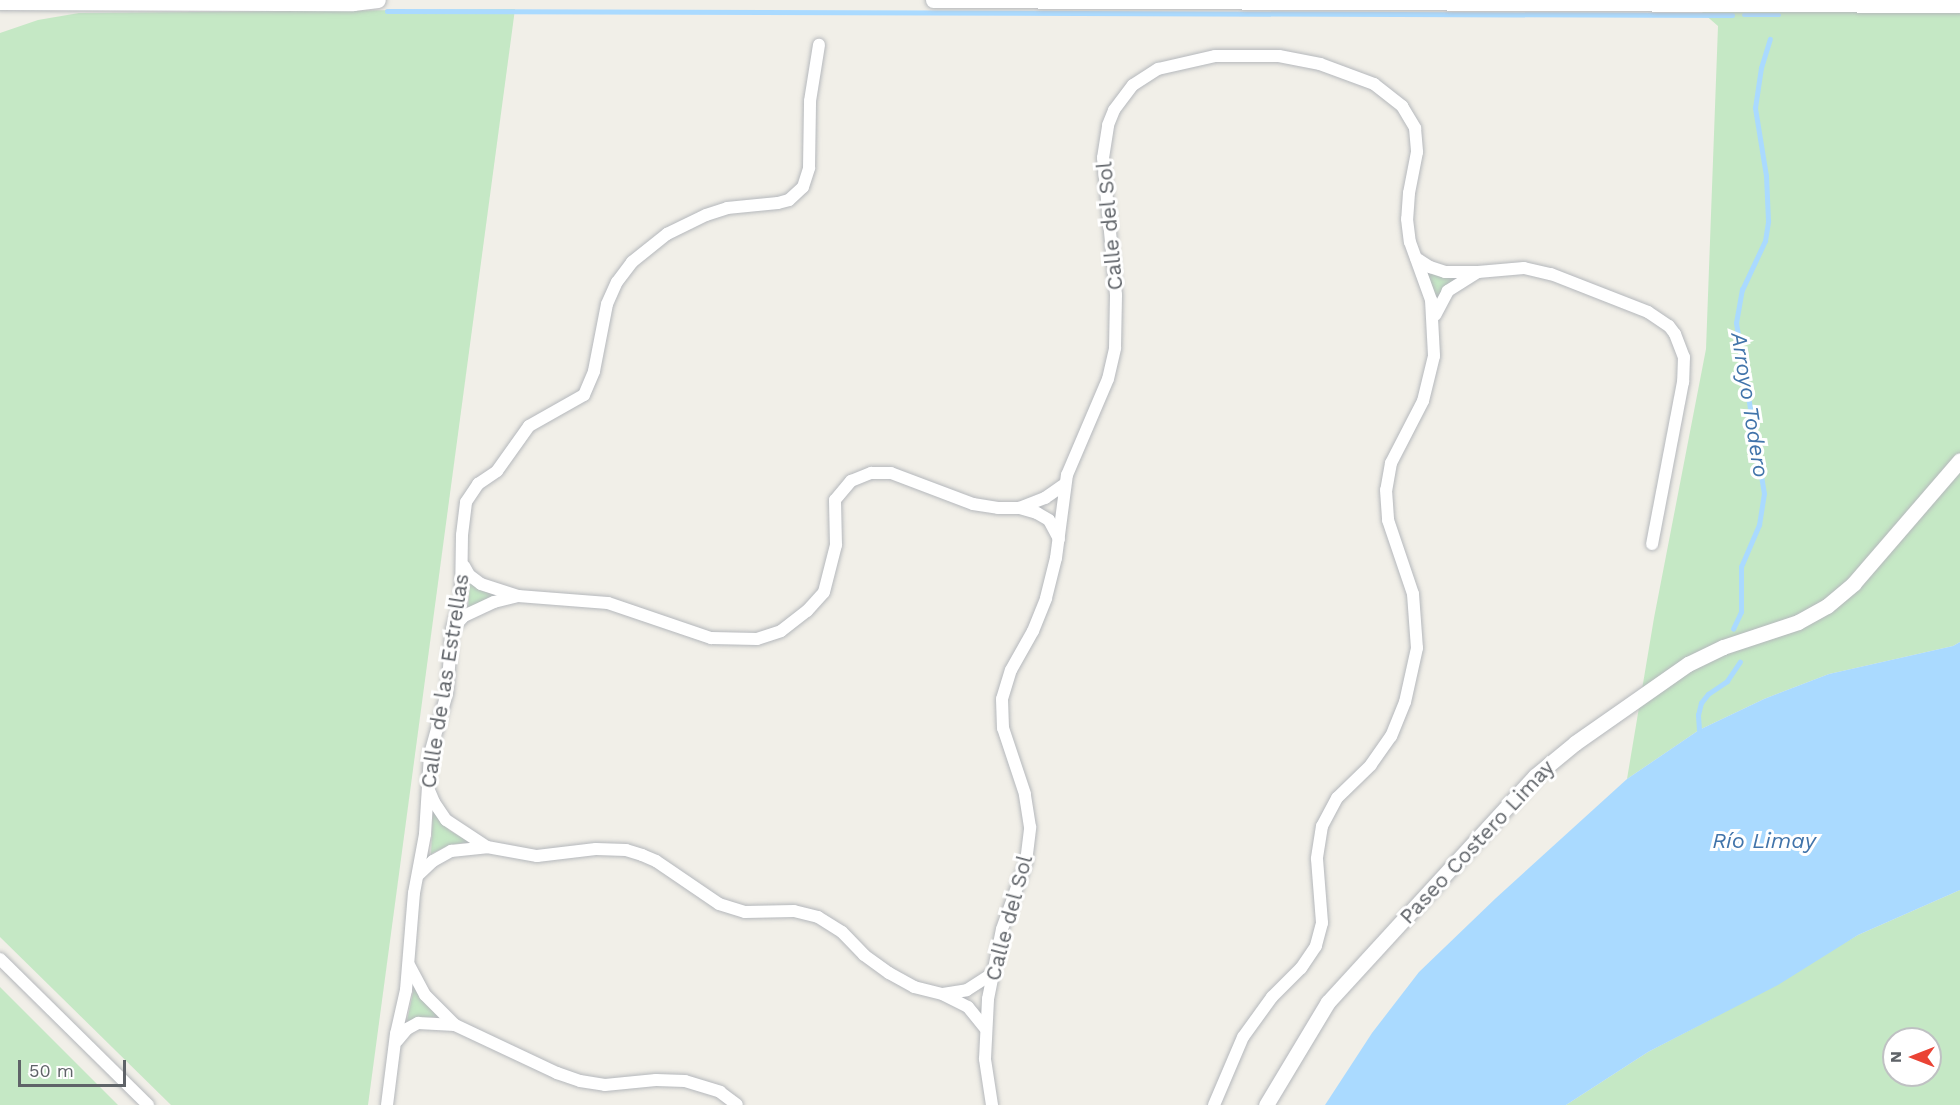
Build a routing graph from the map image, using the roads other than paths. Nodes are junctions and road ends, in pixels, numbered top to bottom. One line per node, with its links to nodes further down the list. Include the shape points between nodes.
1 (375, 0): 4 (street)
2 (933, 0): 7 (street)
3 (47, 1): 4 (street); 6 (street)
4 (210, 1)
5 (0, 2): 6 (street)
6 (16, 2): 8 (street)
7 (1960, 5)
8 (0, 9)
9 (819, 45): 18 (street, Calle de las Estrellas, via 810,101 809,168 803,187 789,200 727,208 706,215 667,234 632,262 607,304 590,384 584,395 529,426 497,471 471,492 463,518)
10 (1416, 258): 11 (street, via 1445,272); 12 (street, Calle del Sol); 14 (street, Calle del Sol, via 1407,219 1417,152 1415,128 1402,106 1384,90 1341,70 1279,56 1194,59 1145,76 1132,85 1114,110 1105,140 1104,176 1116,295 1115,348 1108,379)
11 (1478, 272): 12 (street, via 1448,291); 17 (street, via 1524,268 1551,274 1648,312 1675,334 1684,357 1683,382)
12 (1434, 318): 35 (street, Calle del Sol, via 1434,356 1428,387 1391,463 1386,489 1388,519 1416,612 1417,648 1411,684 1382,751 1337,798 1322,826 1317,859 1322,923 1316,946 1243,1037)
13 (1960, 460): 36 (street, Paseo Costero Limay, via 1854,583 1827,606 1798,622 1723,647 1688,664 1575,743 1535,776 1328,1002)
14 (1065, 484): 15 (street, via 1045,498); 16 (street, Calle del Sol)
15 (1019, 508): 16 (street, via 1049,520); 19 (street, via 973,504 891,473 871,473 852,481 835,500 836,545 824,592 781,631 757,639 711,638 608,603)
16 (1059, 540): 26 (street, Calle del Sol, via 1040,616 1011,670 1002,699 1003,728 1028,810 1029,845)
17 (1652, 544)
18 (463, 565): 19 (street, via 481,584); 20 (street, Calle de las Estrellas, via 461,599)
19 (518, 596): 20 (street, via 471,613)
20 (452, 629): 21 (street, Calle de las Estrellas, via 447,693 433,741)
21 (428, 781): 22 (street, via 434,802 446,820); 23 (street, Calle de las Estrellas, via 425,834)
22 (487, 848): 23 (street, via 451,851 432,861); 27 (street, via 537,856 596,849 642,855 719,904 745,912 794,910 818,917 842,932 889,973 914,987)
23 (417, 876): 25 (street, Calle de las Estrellas)
24 (0, 959): 32 (street)
25 (408, 963): 28 (street, via 425,995); 30 (street, Calle de las Estrellas)
26 (992, 974): 27 (street, via 967,990); 29 (street, Calle del Sol)
27 (943, 994): 29 (street, via 968,1006)
28 (455, 1024): 30 (street, via 433,1022 412,1026 402,1033); 34 (street, via 580,1081 605,1085 685,1081 720,1092)
29 (985, 1029): 31 (street, Calle del Sol)
30 (394, 1048): 33 (street, Calle de las Estrellas)
31 (991, 1104)
32 (148, 1105)
33 (387, 1105)
34 (737, 1105)
35 (1214, 1105)
36 (1266, 1105)

